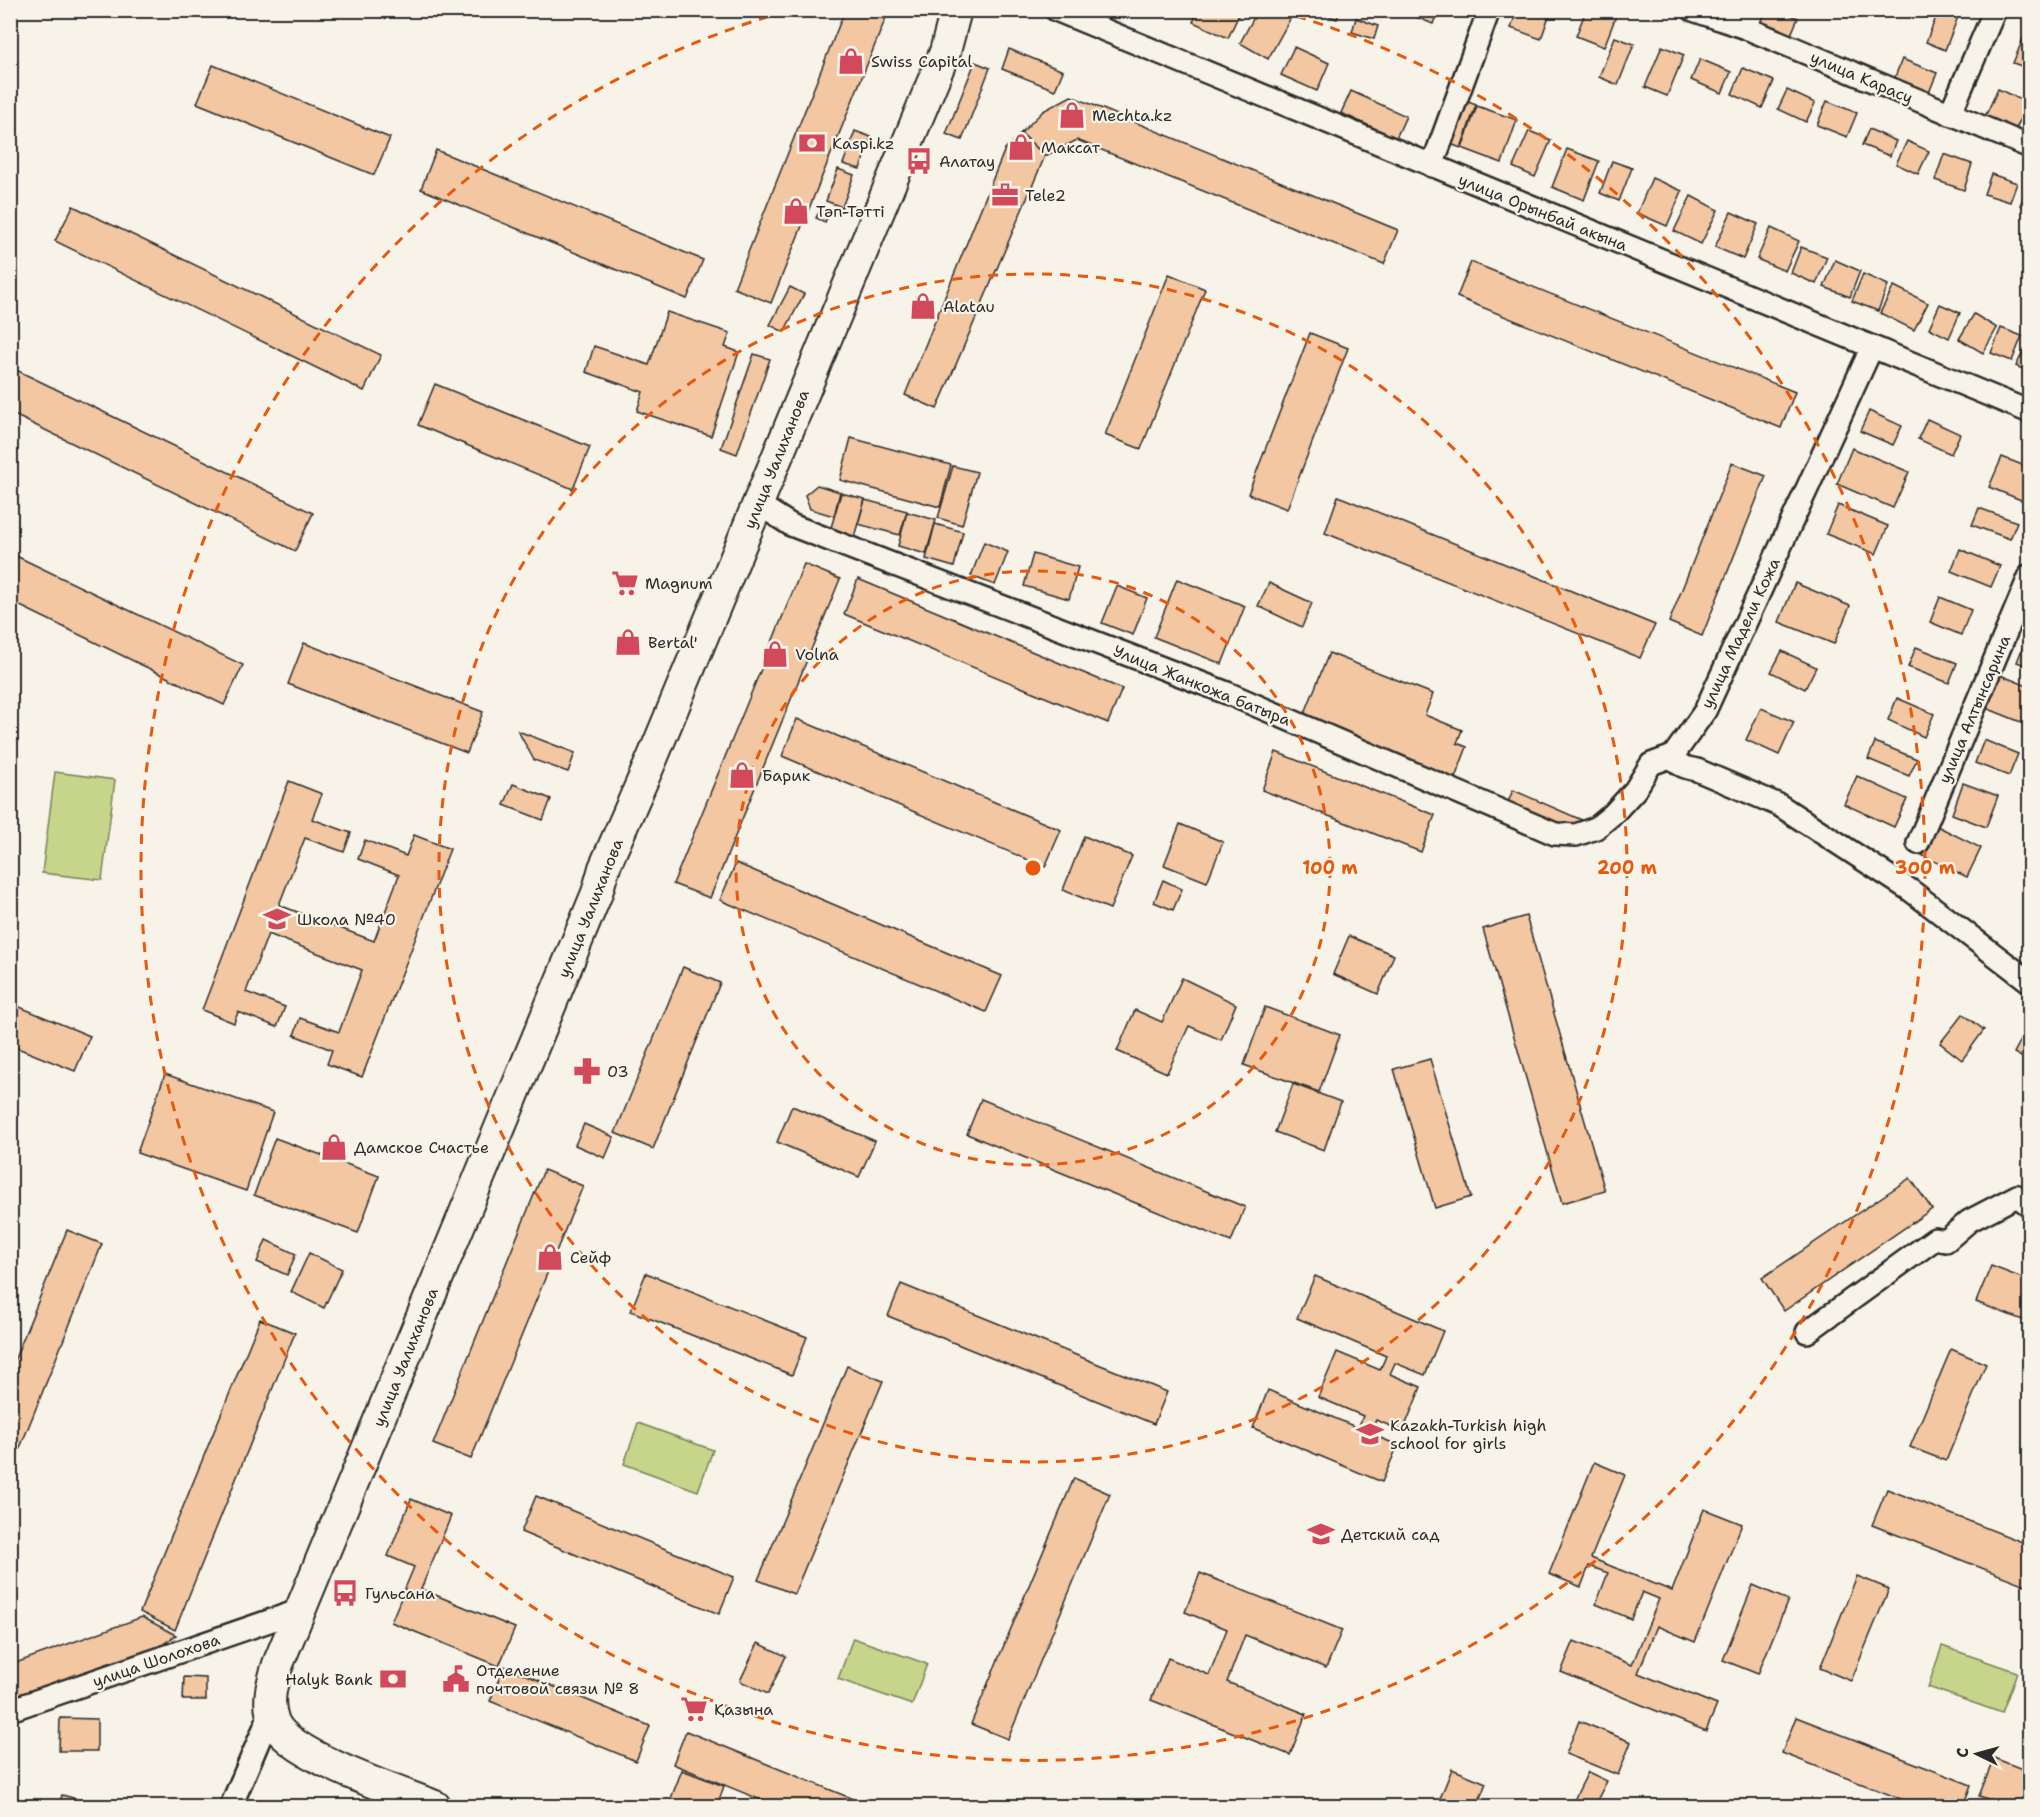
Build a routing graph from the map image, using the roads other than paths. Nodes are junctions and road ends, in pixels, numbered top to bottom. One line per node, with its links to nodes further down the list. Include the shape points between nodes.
1 (956, 10): 12 (main road, улица Уалиханова, via 945,52)
2 (1056, 10): 9 (street, улица Орынбай акына)
3 (1489, 10): 9 (street)
4 (1693, 10): 6 (street, улица Карасу)
5 (1995, 10): 7 (street)
6 (1749, 19): 7 (street, улица Карасу)
7 (1950, 114): 8 (street, улица Карасу)
8 (2030, 147)
9 (1432, 166): 10 (street, улица Орынбай акына)
10 (1872, 347): 11 (street, улица Орынбай акына); 14 (street, улица Мадели Кожа, via 1705,711)
11 (2030, 412)
12 (758, 504): 14 (street, Улица Жанкожа батыра, via 791,525 1227,693 1555,834 1576,836 1596,828 1635,790 1651,764); 19 (main road, улица Уалиханова, via 604,868)
13 (2030, 575): 15 (street, улица Алтынсарина)
14 (1673, 756): 16 (street, via 1683,767 1779,805 1910,890)
15 (1918, 843)
16 (2030, 982)
17 (2030, 1206): 18 (street, via 2017,1196 1969,1221 1946,1241 1935,1239)
18 (1807, 1332)
19 (301, 1610): 20 (street, улица Шолохова); 21 (main road, улица Уалиханова, via 270,1690)
20 (10, 1710)
21 (271, 1712): 22 (street, улица Уалиханова); 23 (main road, via 275,1724 302,1750)
22 (231, 1806)
23 (435, 1806)

